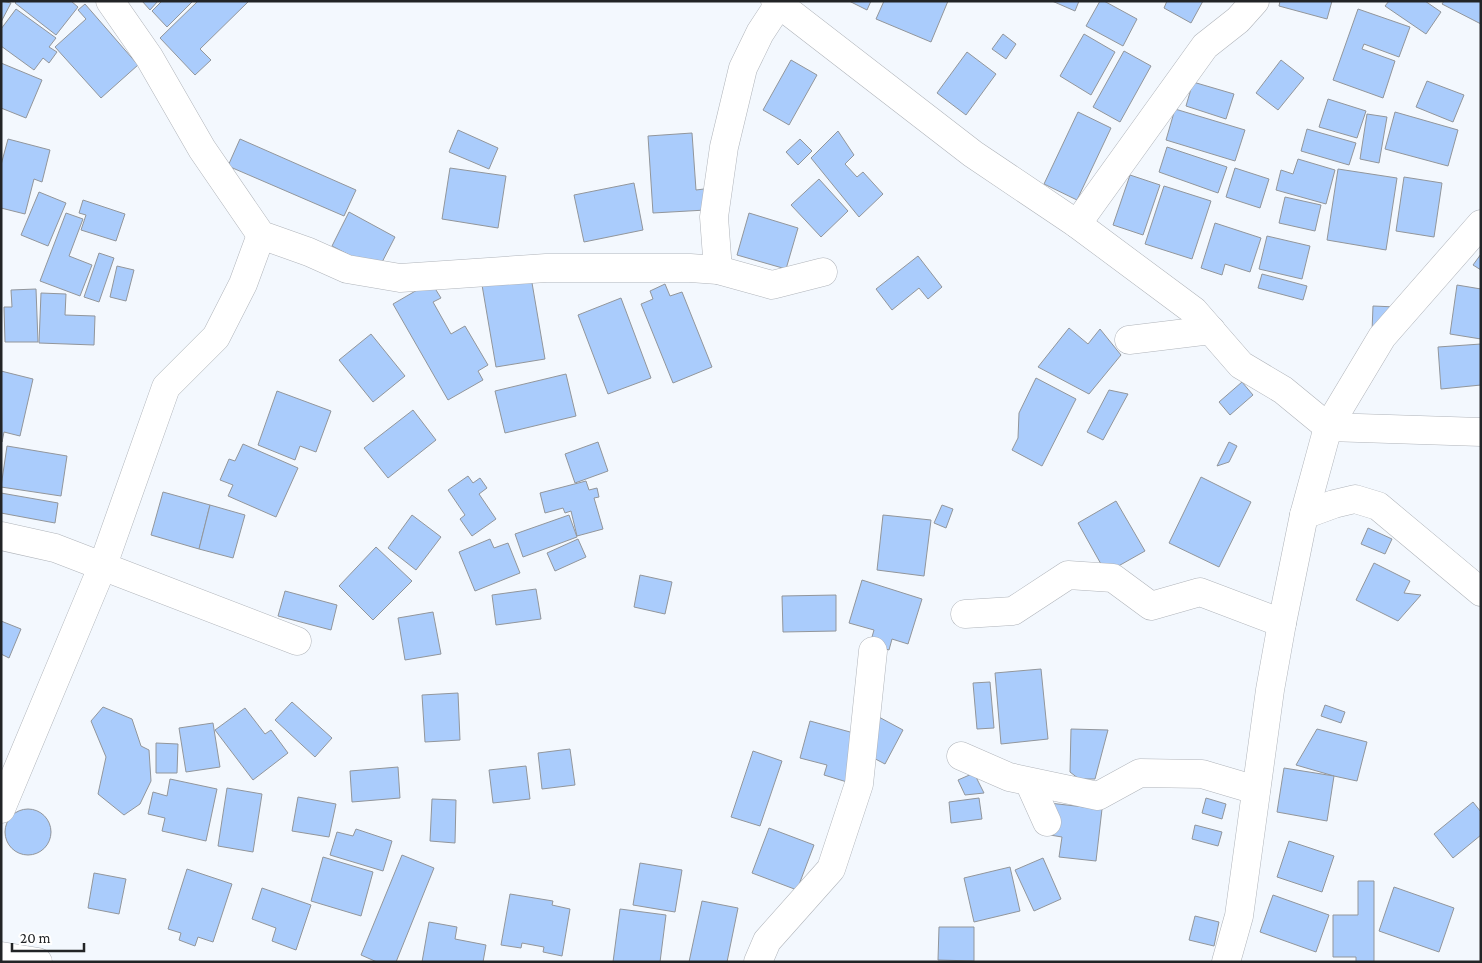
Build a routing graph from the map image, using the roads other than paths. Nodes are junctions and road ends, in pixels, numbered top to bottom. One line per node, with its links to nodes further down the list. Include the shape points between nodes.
1 (110, 1): 6 (street, via 149,57 202,149)
2 (1255, 1): 4 (street, via 1238,20 1205,46)
3 (777, 3): 4 (street, via 973,154); 7 (street, via 743,68 726,138 714,217)
4 (1077, 224): 9 (street, via 1194,312)
5 (1481, 224): 11 (street, via 1382,337)
6 (261, 235): 7 (street, via 347,269 400,278 546,268); 15 (street, via 243,284 216,337 166,387)
7 (718, 270): 8 (street, via 772,285)
8 (823, 272)
9 (1211, 330): 10 (street); 11 (street, via 1241,365 1283,390)
10 (1129, 340)
11 (1328, 427): 12 (street); 13 (street)
12 (1481, 432)
13 (1304, 515): 16 (street, via 1355,499 1378,506); 18 (street)
14 (1, 536): 15 (street, via 55,548)
15 (103, 566): 19 (street); 24 (street)
16 (1481, 592)
17 (965, 614): 18 (street, via 1013,611 1068,575 1113,578 1151,606 1200,592)
18 (1282, 623): 23 (street)
19 (296, 641)
20 (873, 651): 28 (street, via 859,784 831,869 767,941)
21 (961, 756): 22 (street)
22 (1028, 782): 23 (street, via 1098,796 1140,774 1202,774); 25 (street)
23 (1256, 790): 29 (street, via 1239,916)
24 (1, 809)
25 (1047, 822)
26 (1, 956): 27 (street)
27 (38, 962)
28 (758, 962)
29 (1226, 962)

